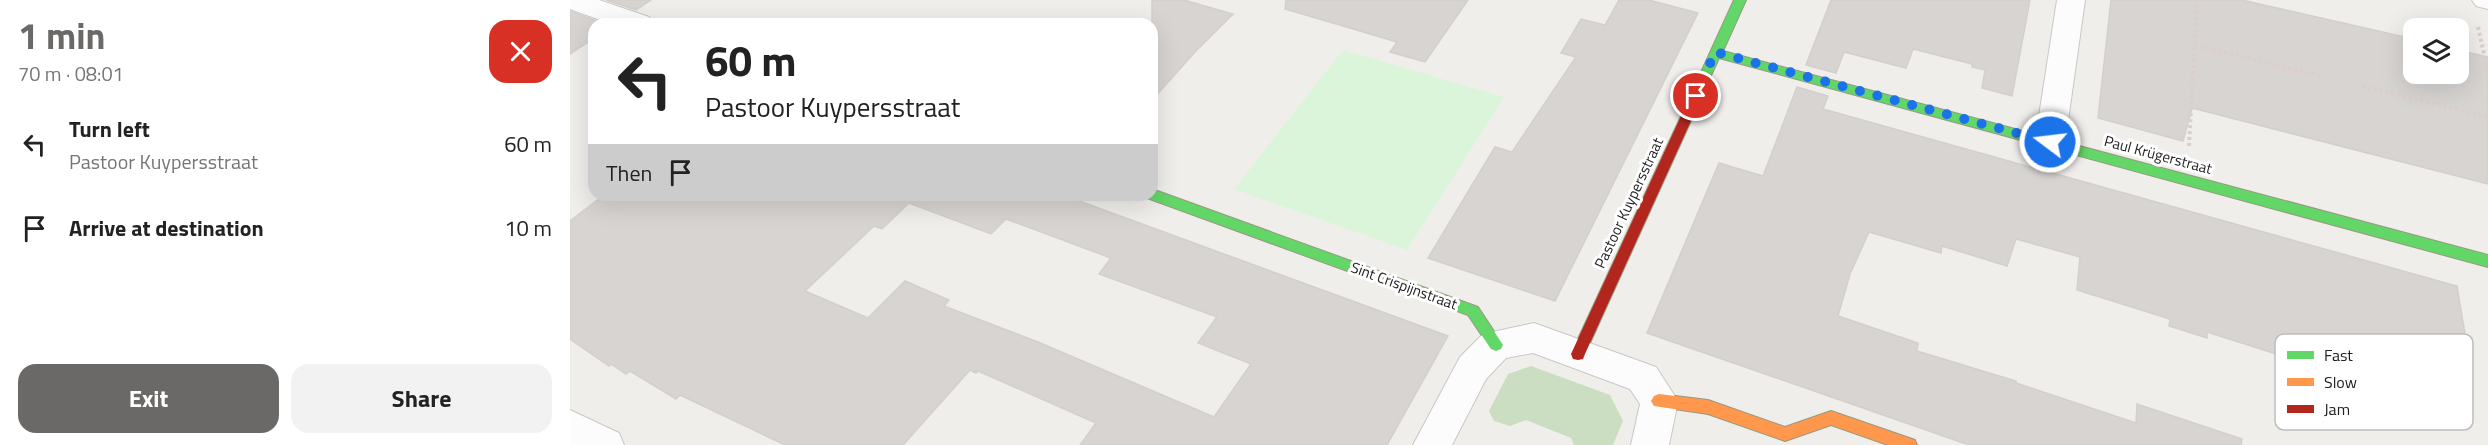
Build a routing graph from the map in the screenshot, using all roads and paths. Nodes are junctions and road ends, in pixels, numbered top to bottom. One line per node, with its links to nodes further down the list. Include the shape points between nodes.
1 (572, 0): 6 (street)
2 (1740, 0): 8 (street, Pastoor Kuypersstraat)
3 (2071, 0): 13 (street)
4 (2197, 0): 7 (path)
5 (2484, 7): 9 (path)
6 (622, 18)
7 (2195, 45): 10 (path); 14 (path)
8 (1715, 52): 13 (street, Paul Krügerstraat); 18 (street, Pastoor Kuypersstraat)
9 (2488, 71)
10 (2321, 76)
11 (2362, 86): 12 (path)
12 (2488, 117)
13 (2050, 142): 14 (street, Paul Krügerstraat)
14 (2187, 179): 16 (street, Paul Krügerstraat)
15 (1158, 196): 17 (street, Sint Crispijnstraat, via 1473,311)
16 (2488, 261)
17 (1496, 345): 18 (street, via 1534,338); 22 (street, via 1473,368)
18 (1578, 354): 19 (street)
19 (1651, 390): 23 (street, via 1654,434); 24 (street, via 1785,434 1831,418)
20 (570, 427): 21 (street)
21 (605, 445)
22 (1432, 445)
23 (1650, 445)
24 (1909, 445)

